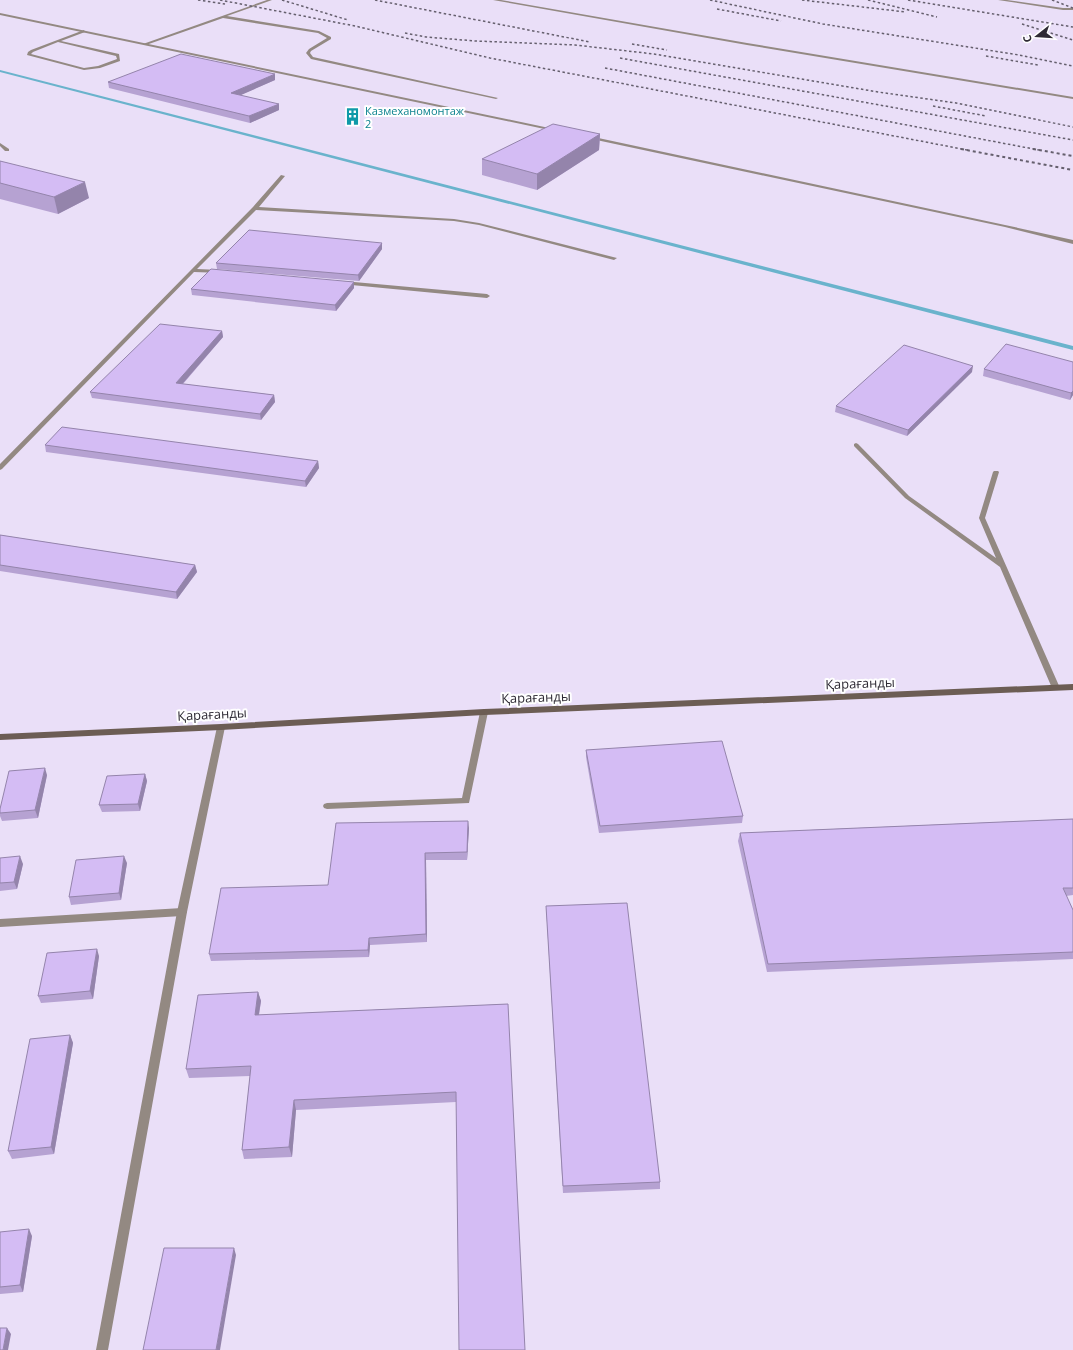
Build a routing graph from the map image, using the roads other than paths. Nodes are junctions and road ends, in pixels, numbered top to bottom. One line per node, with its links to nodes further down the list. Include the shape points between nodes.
1 (270, 0): 6 (street)
2 (495, 0): 11 (street)
3 (1000, 0): 4 (street)
4 (1073, 9)
5 (0, 14): 7 (street)
6 (224, 16): 9 (street); 10 (street, via 319,32 330,38 310,50 308,53 312,58)
7 (84, 31): 8 (street); 9 (street)
8 (57, 41): 8 (street, via 32,51 29,55 84,68 99,67 119,60 120,57)
9 (145, 44): 12 (street)
10 (496, 98)
11 (1073, 98)
12 (557, 131)
13 (580, 136): 18 (street)
14 (0, 144): 15 (street)
15 (7, 150)
16 (283, 176): 17 (street)
17 (255, 208): 19 (street, via 454,220); 20 (street)
18 (1073, 242)
19 (614, 258)
20 (193, 270): 21 (street); 25 (street)
21 (224, 272)
22 (336, 282): 23 (street)
23 (487, 296)
24 (856, 445): 27 (street, via 907,497)
25 (0, 468)
26 (996, 472): 27 (street, via 982,518)
27 (1005, 567): 29 (street)
28 (1073, 687): 29 (main road, Қарағанды)
29 (1056, 688): 30 (main road, Қарағанды)
30 (484, 712): 31 (main road, Қарағанды); 33 (street, via 466,801)
31 (221, 727): 32 (main road, Қарағанды); 34 (street)
32 (0, 737)
33 (327, 806)
34 (182, 912): 35 (street); 36 (street)
35 (0, 923)
36 (102, 1350)

